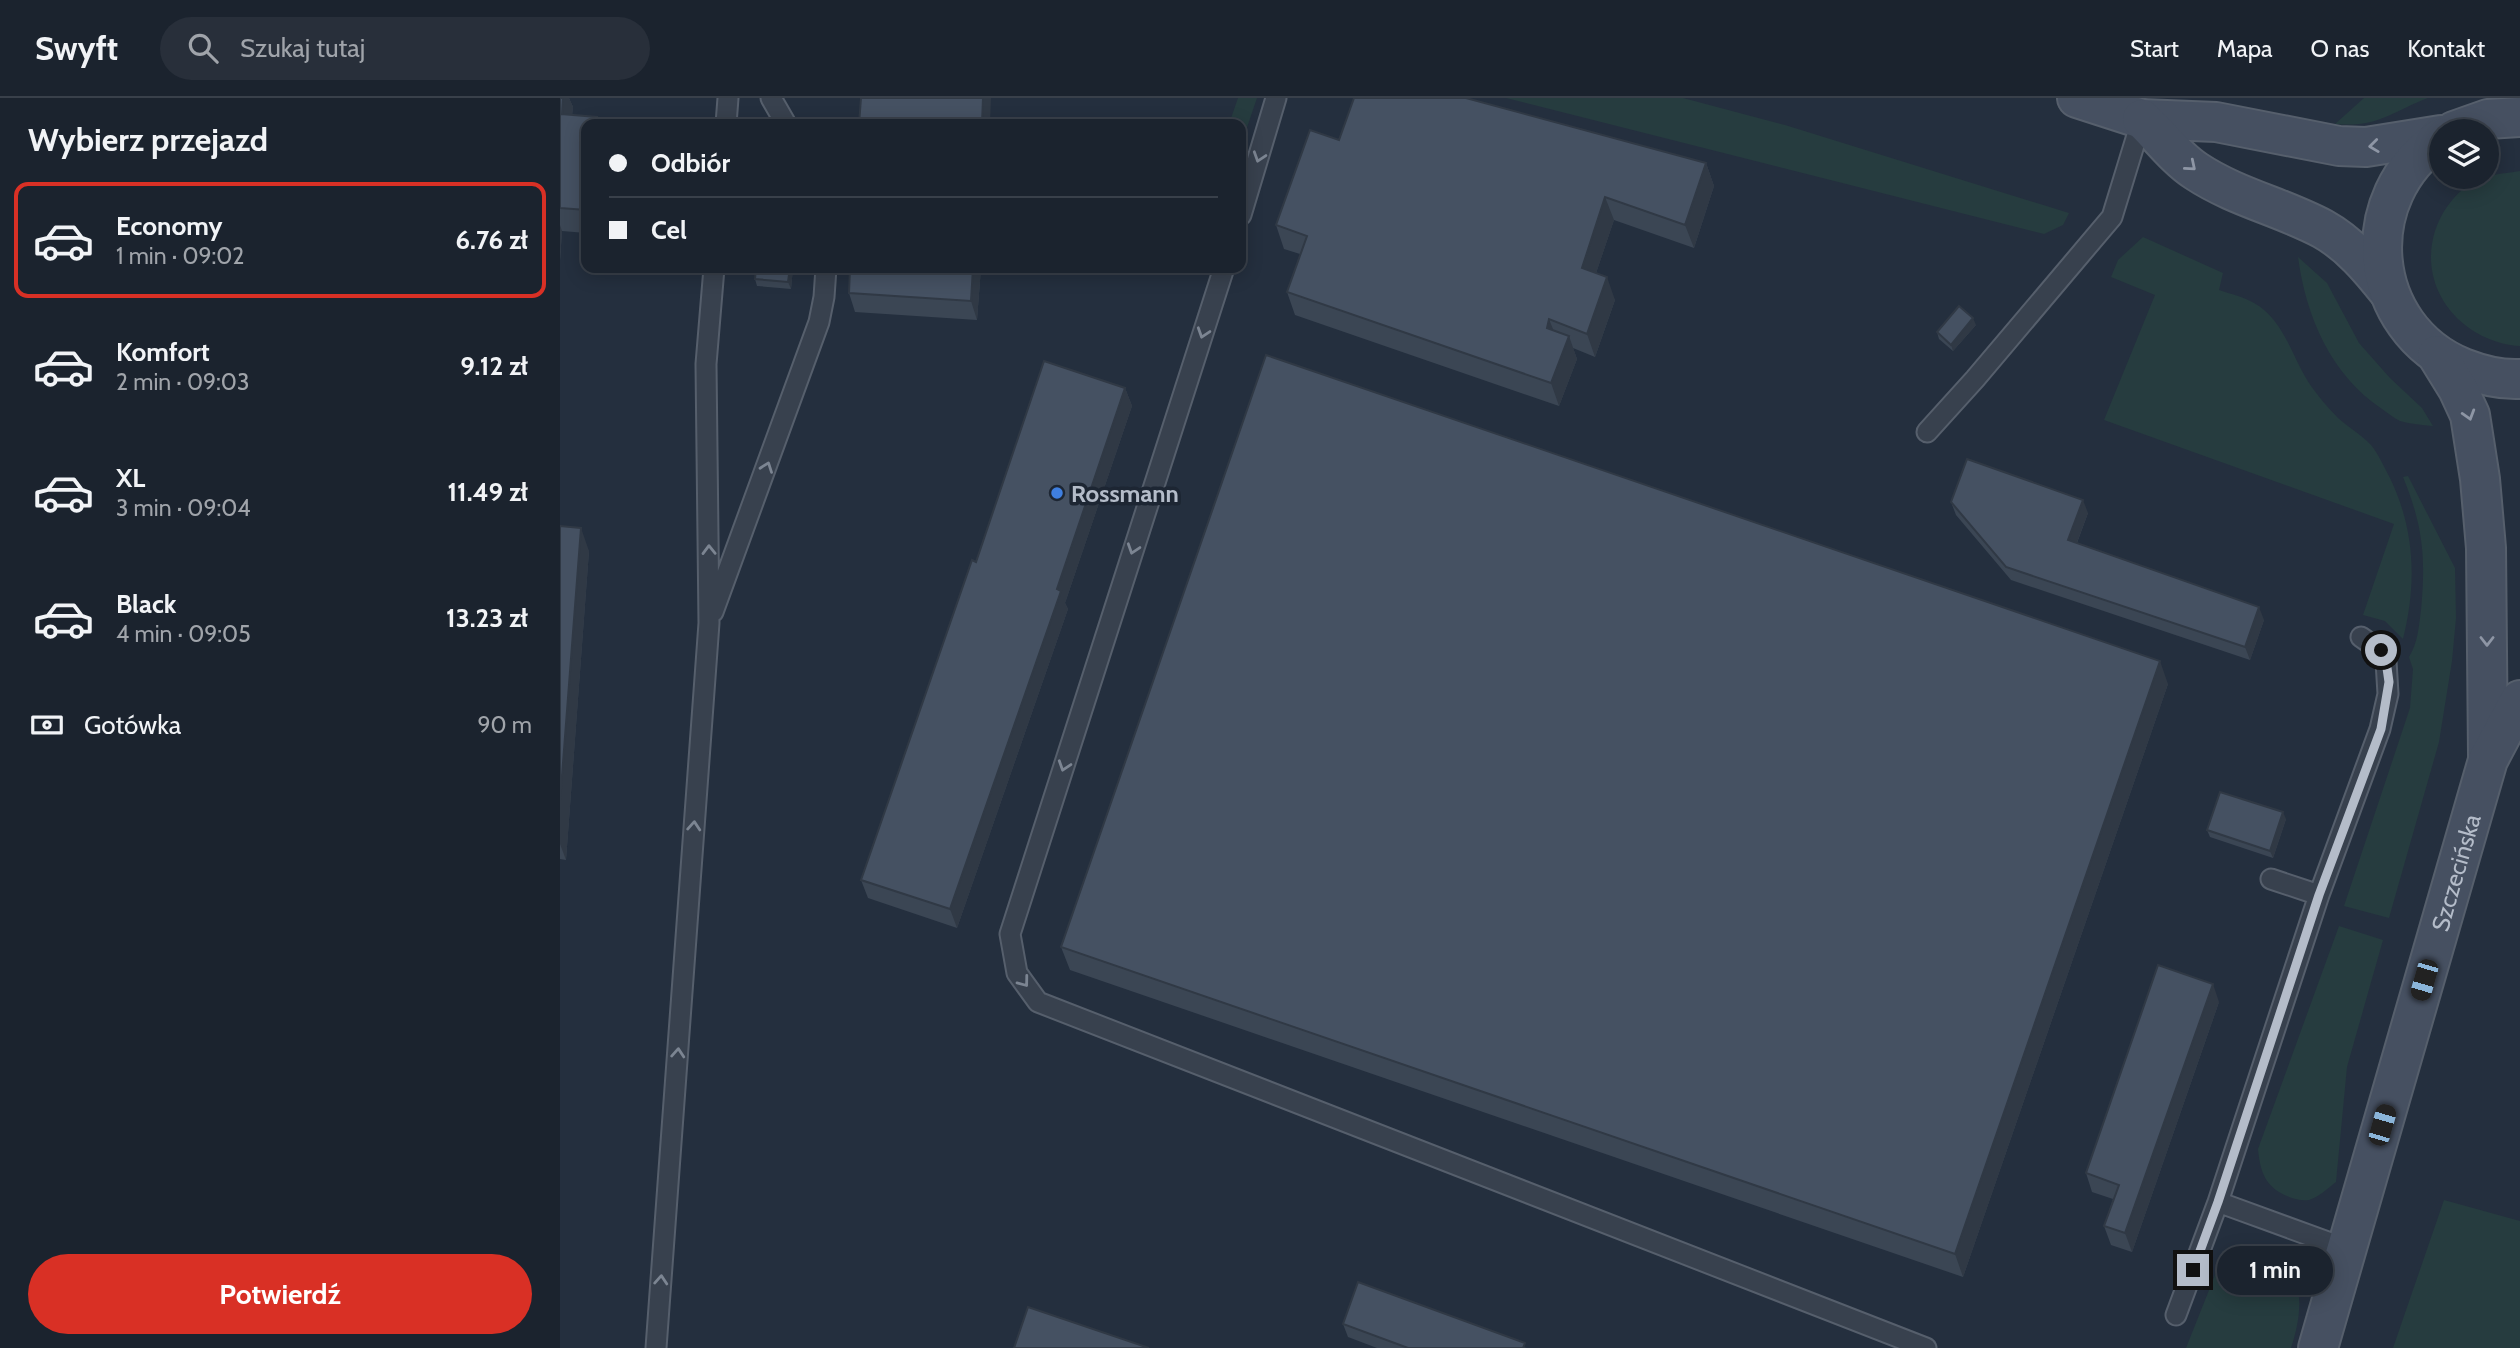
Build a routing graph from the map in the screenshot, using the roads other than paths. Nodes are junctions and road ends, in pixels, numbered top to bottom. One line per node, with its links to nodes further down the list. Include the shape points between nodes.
1 (728, 98): 7 (lane)
2 (771, 98): 8 (lane)
3 (1276, 98): 12 (lane, one-way to 12)
4 (2077, 98): 6 (main road)
5 (2520, 117): 9 (main road)
6 (2142, 118): 10 (main road, one-way to 6, via 2362,147 2315,143 2216,122); 16 (main road, one-way to 16, via 2194,170 2335,237); 19 (lane, via 2112,217)
7 (726, 119)
8 (783, 119)
9 (2488, 119)
10 (2429, 139)
11 (2429, 147): 16 (main road, via 2412,164 2388,208 2382,244)
12 (1246, 198)
13 (714, 273): 20 (lane, one-way to 13, via 706,364)
14 (826, 273): 20 (lane, one-way to 14, via 819,322)
15 (1222, 273): 30 (lane, one-way to 30, via 1010,934 1017,973 1038,1002)
16 (2390, 293): 17 (main road, via 2410,330)
17 (2437, 355): 18 (main road, via 2477,374); 23 (main road, Szczecińska, one-way to 23, via 2470,415 2480,479 2486,548)
18 (2520, 379)
19 (1927, 432)
20 (709, 623): 29 (lane, one-way to 20)
21 (2361, 637): 25 (lane, via 2381,650 2386,661 2385,709)
22 (2520, 700): 23 (main road, Szczecińska)
23 (2488, 760): 27 (main road, Szczecińska)
24 (2271, 880): 25 (lane)
25 (2319, 895): 26 (lane)
26 (2218, 1202): 27 (lane); 28 (lane)
27 (2347, 1249): 31 (main road, Szczecińska)
28 (2176, 1315)
29 (656, 1348)
30 (1926, 1348)
31 (2318, 1348)

